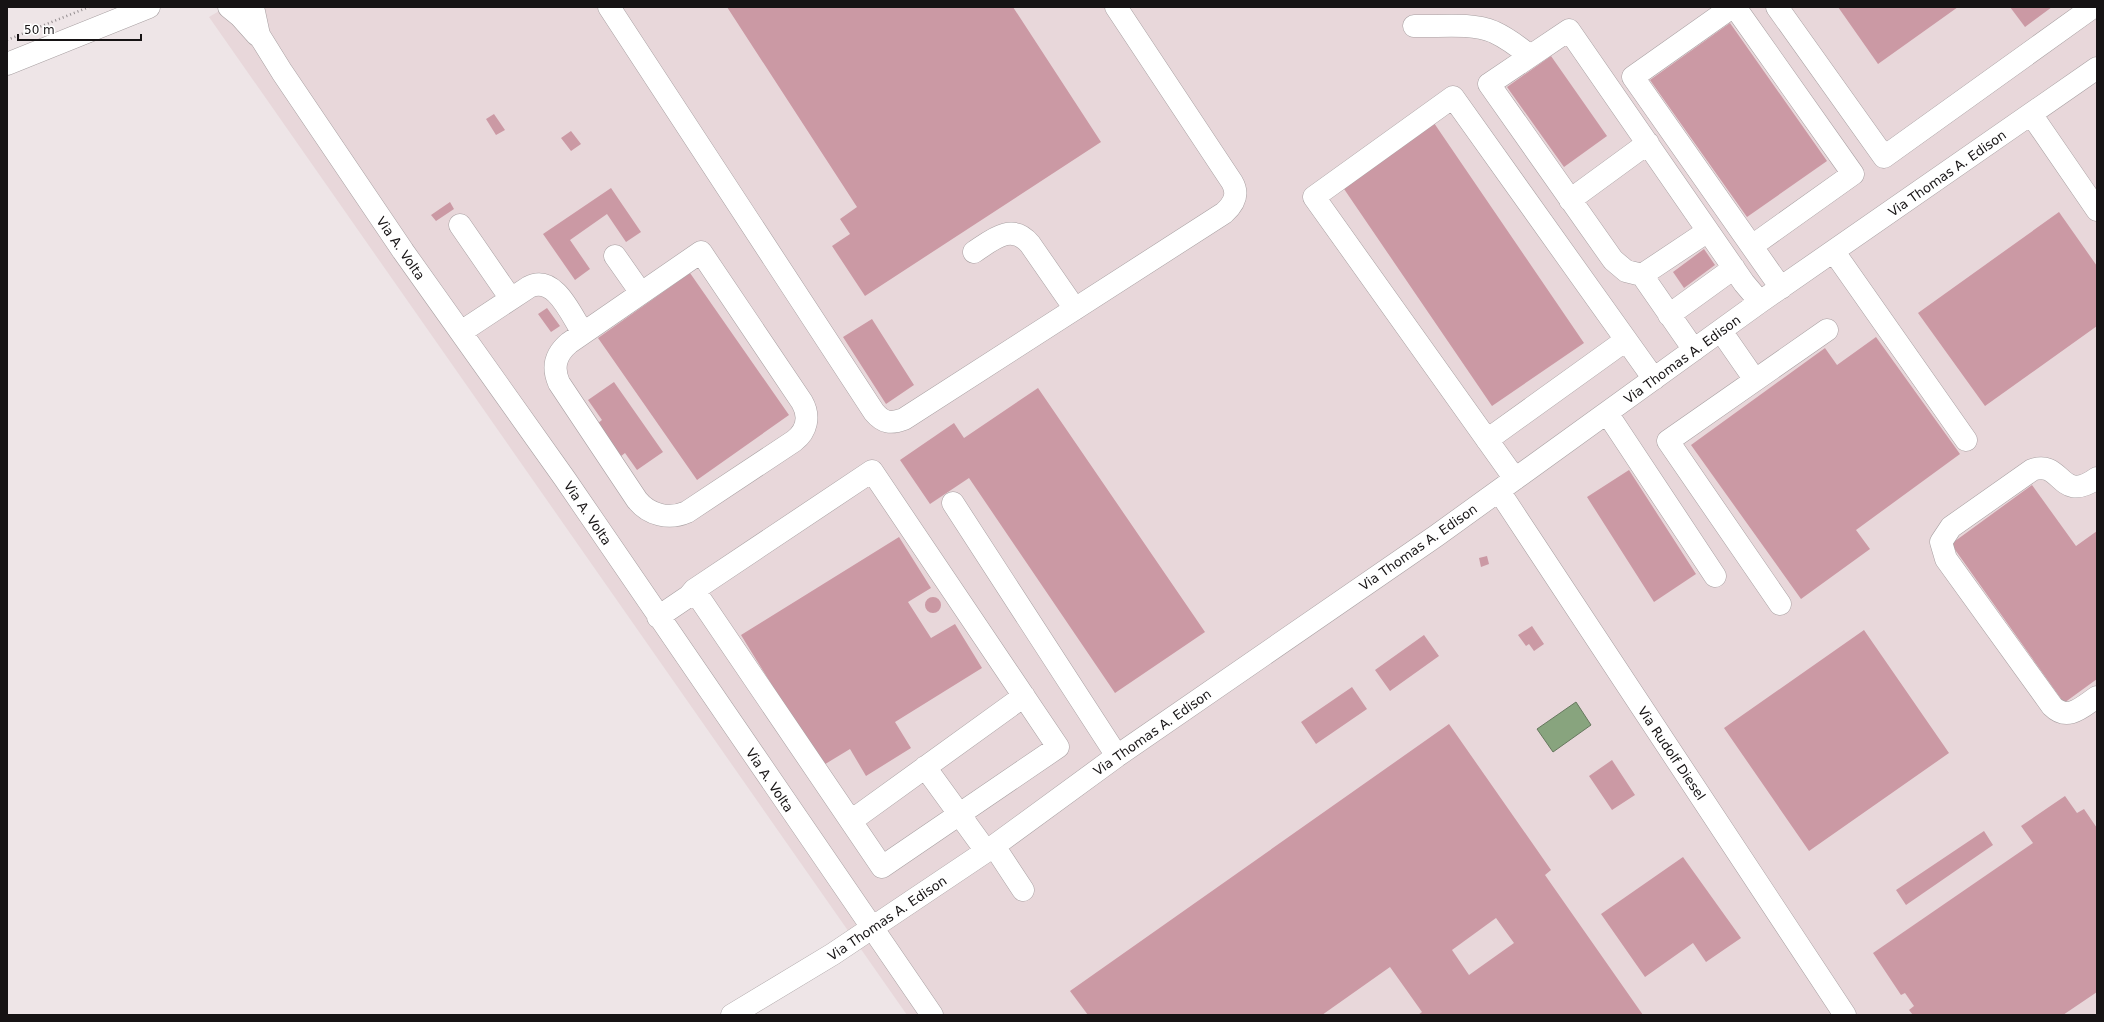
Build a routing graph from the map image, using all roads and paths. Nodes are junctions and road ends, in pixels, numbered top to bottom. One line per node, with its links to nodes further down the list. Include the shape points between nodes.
1 (89, 7): 13 (path)
2 (148, 7): 17 (street)
3 (229, 7): 14 (street, via 247,22)
4 (253, 7): 14 (street, Via A. Volta, via 256,27)
5 (609, 7): 35 (street, via 874,412 882,420 892,422 904,419)
6 (1116, 7): 35 (street, via 1232,182 1235,187 1235,198 1224,213)
7 (1732, 7): 25 (street, via 1633,77)
8 (1735, 7): 15 (street)
9 (1777, 7): 12 (street)
10 (2094, 7): 12 (street, via 1884,157)
11 (1414, 26): 16 (street, via 1485,29 1504,37)
12 (1792, 27): 15 (street)
13 (7, 40)
14 (263, 42): 39 (street, Via A. Volta, via 403,251)
15 (1765, 49): 25 (street, via 1853,174)
16 (1530, 56): 20 (street, via 1569,30); 21 (street, via 1489,84)
17 (7, 64)
18 (2097, 68): 19 (street, Via Thomas A. Edison)
19 (2031, 114): 22 (street); 27 (street, Via Thomas A. Edison)
20 (1648, 143): 21 (street); 24 (street)
21 (1570, 200): 30 (street, via 1619,266 1626,271)
22 (2097, 210)
23 (460, 225): 33 (street)
24 (1708, 231): 29 (street); 30 (street)
25 (1752, 246): 31 (street)
26 (974, 252): 35 (street, via 1000,235 1020,235 1030,244)
27 (1834, 252): 31 (street, Via Thomas A. Edison); 47 (street)
28 (615, 256): 32 (street)
29 (1734, 268): 34 (street); 36 (street)
30 (1642, 275): 36 (street)
31 (1782, 288): 34 (street, Via Thomas A. Edison)
32 (641, 293): 40 (street); 40 (street, via 701,252 806,408 806,425 798,438 687,512 673,516 652,512 637,500 557,379 555,368 559,353)
33 (511, 299): 39 (street); 40 (street, via 533,285 548,286 556,292)
34 (1760, 302): 37 (street, Via Thomas A. Edison)
35 (1075, 310)
36 (1669, 315): 42 (street)
37 (1721, 330): 42 (street, Via Thomas A. Edison); 44 (street)
38 (1827, 330): 44 (street)
39 (461, 332): 54 (street, Via A. Volta)
40 (583, 333)
41 (1626, 340): 43 (street); 46 (street); 46 (street, Via Rudolf Diesel, via 1453,97 1314,197)
42 (1694, 350): 43 (street, Via Thomas A. Edison)
43 (1654, 379): 45 (street, Via Thomas A. Edison)
44 (1755, 380): 53 (street, via 1668,441)
45 (1607, 413): 49 (street, Via Thomas A. Edison); 51 (street)
46 (1487, 440): 49 (street, Via Rudolf Diesel)
47 (1966, 440)
48 (2097, 478): 56 (street, via 2084,486 2073,487 2067,485 2050,469 2032,470 1951,527 1941,542 1946,559 2052,706 2068,714)
49 (1507, 485): 57 (street, Via Thomas A. Edison); 66 (street, Via Rudolf Diesel)
50 (953, 503): 57 (street)
51 (1715, 576)
52 (694, 590): 54 (street); 55 (street, via 872,472); 60 (street)
53 (1780, 604)
54 (658, 617): 63 (street, Via A. Volta)
55 (1024, 696): 58 (street); 59 (street, via 1058,747)
56 (2097, 697)
57 (1117, 756): 61 (street, Via Thomas A. Edison)
58 (926, 767): 59 (street); 60 (street)
59 (960, 814): 60 (street, via 882,867); 61 (street)
60 (851, 821)
61 (990, 849): 62 (street); 63 (street, Via Thomas A. Edison)
62 (1022, 890)
63 (872, 929): 64 (street, Via Thomas A. Edison); 65 (street, Via A. Volta)
64 (732, 1015)
65 (932, 1015)
66 (1845, 1015)

